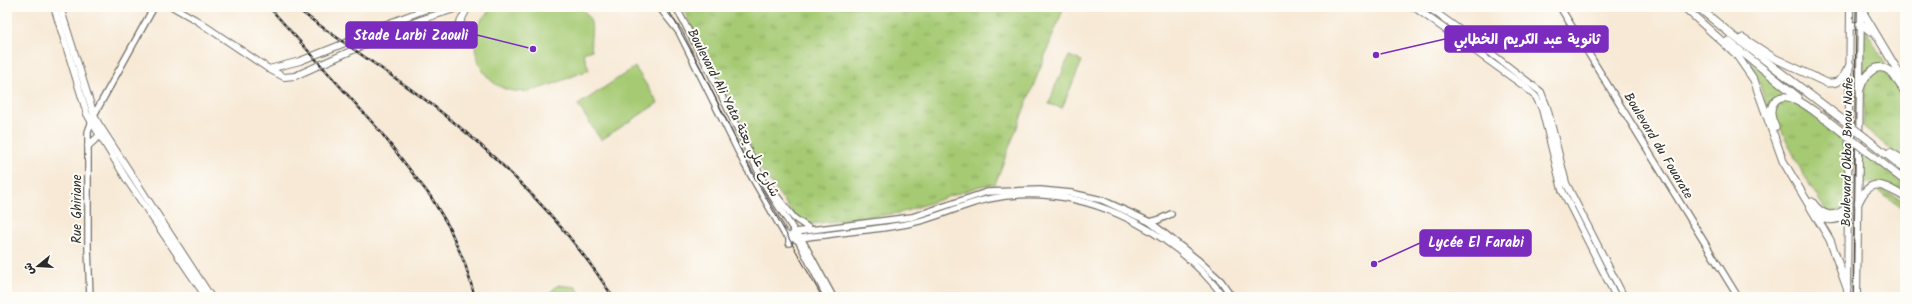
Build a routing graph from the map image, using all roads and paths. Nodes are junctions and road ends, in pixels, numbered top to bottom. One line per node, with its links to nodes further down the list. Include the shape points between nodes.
1 (54, 7): 28 (main road)
2 (60, 7): 26 (main road)
3 (154, 7): 26 (street, Rue Ghiriane)
4 (173, 7): 22 (main road)
5 (432, 7): 22 (main road, via 368,31 300,61)
6 (461, 7): 22 (main road, via 420,20 295,76 284,77)
7 (468, 7): 20 (main road)
8 (659, 7): 44 (street, Boulevard Ali Yata شارع علي يعتة, via 679,32 745,165)
9 (676, 7): 34 (street, Boulevard Ali Yata شارع علي يعتة)
10 (1414, 7): 54 (main road, via 1536,96 1542,109 1562,190)
11 (1428, 7): 55 (main road, via 1541,92 1566,183)
12 (1560, 7): 56 (street, Boulevard du Fouarate)
13 (1685, 7): 27 (highway); 40 (highway, via 1736,54 1750,74 1783,161)
14 (1698, 7): 17 (highway)
15 (1850, 7): 19 (main road, Boulevard Okba Bnou Nafie)
16 (1861, 8): 18 (main road, Boulevard Okba Bnou Nafie); 23 (highway)
17 (1705, 13): 21 (highway, via 1774,58 1827,83 1841,80); 30 (highway, bridge)
18 (1860, 25): 19 (highway); 23 (highway, via 1869,30); 24 (main road, Boulevard Okba Bnou Nafie)
19 (1850, 26): 21 (main road, Boulevard Okba Bnou Nafie)
20 (457, 28)
21 (1850, 65): 38 (main road, Boulevard Okba Bnou Nafie)
22 (269, 69)
23 (1904, 82)
24 (1860, 89): 25 (highway, via 1866,74 1879,68 1892,73); 37 (main road, Boulevard Okba Bnou Nafie)
25 (1905, 92)
26 (94, 115): 28 (street, Rue Ghiriane); 49 (main road)
27 (1825, 119): 35 (highway, bridge); 38 (highway, via 1791,97 1780,97 1771,106 1772,120 1786,156 1817,209 1834,216)
28 (91, 121): 29 (main road); 31 (street, Rue Ghiriane)
29 (99, 136): 31 (main road); 48 (main road)
30 (1866, 138): 32 (highway); 33 (highway)
31 (88, 146): 47 (street, Rue Ghiriane)
32 (1905, 161)
33 (1905, 169)
34 (759, 174): 42 (street, via 794,218); 43 (street, Boulevard Ali Yata شارع علي يعتة)
35 (1905, 181)
36 (1905, 197): 37 (highway, via 1877,184 1866,189)
37 (1858, 206): 38 (main road); 58 (main road, Boulevard Okba Bnou Nafie)
38 (1848, 211): 40 (highway, via 1831,220 1824,220); 46 (main road, Boulevard Okba Bnou Nafie)
39 (1171, 214): 41 (street)
40 (1816, 214): 46 (highway, via 1835,251)
41 (1150, 222): 42 (street, via 1102,200 1079,194 1017,190 987,192 912,217); 53 (street, via 1200,261 1221,281)
42 (810, 229): 43 (street)
43 (795, 232): 44 (street); 45 (street, Boulevard Ali Yata شارع علي يعتة)
44 (787, 238): 45 (street)
45 (799, 239): 50 (street, Boulevard Ali Yata شارع علي يعتة); 51 (street, Boulevard Ali Yata شارع علي يعتة); 52 (street, via 910,224 988,199 1030,196 1076,200 1110,210 1150,229 1196,266)
46 (1847, 288): 57 (main road, Boulevard Okba Bnou Nafie)
47 (90, 297)
48 (206, 297)
49 (211, 297)
50 (827, 297)
51 (833, 297)
52 (1224, 297)
53 (1232, 297)
54 (1616, 297)
55 (1624, 297)
56 (1738, 297)
57 (1847, 297)
58 (1856, 297)

